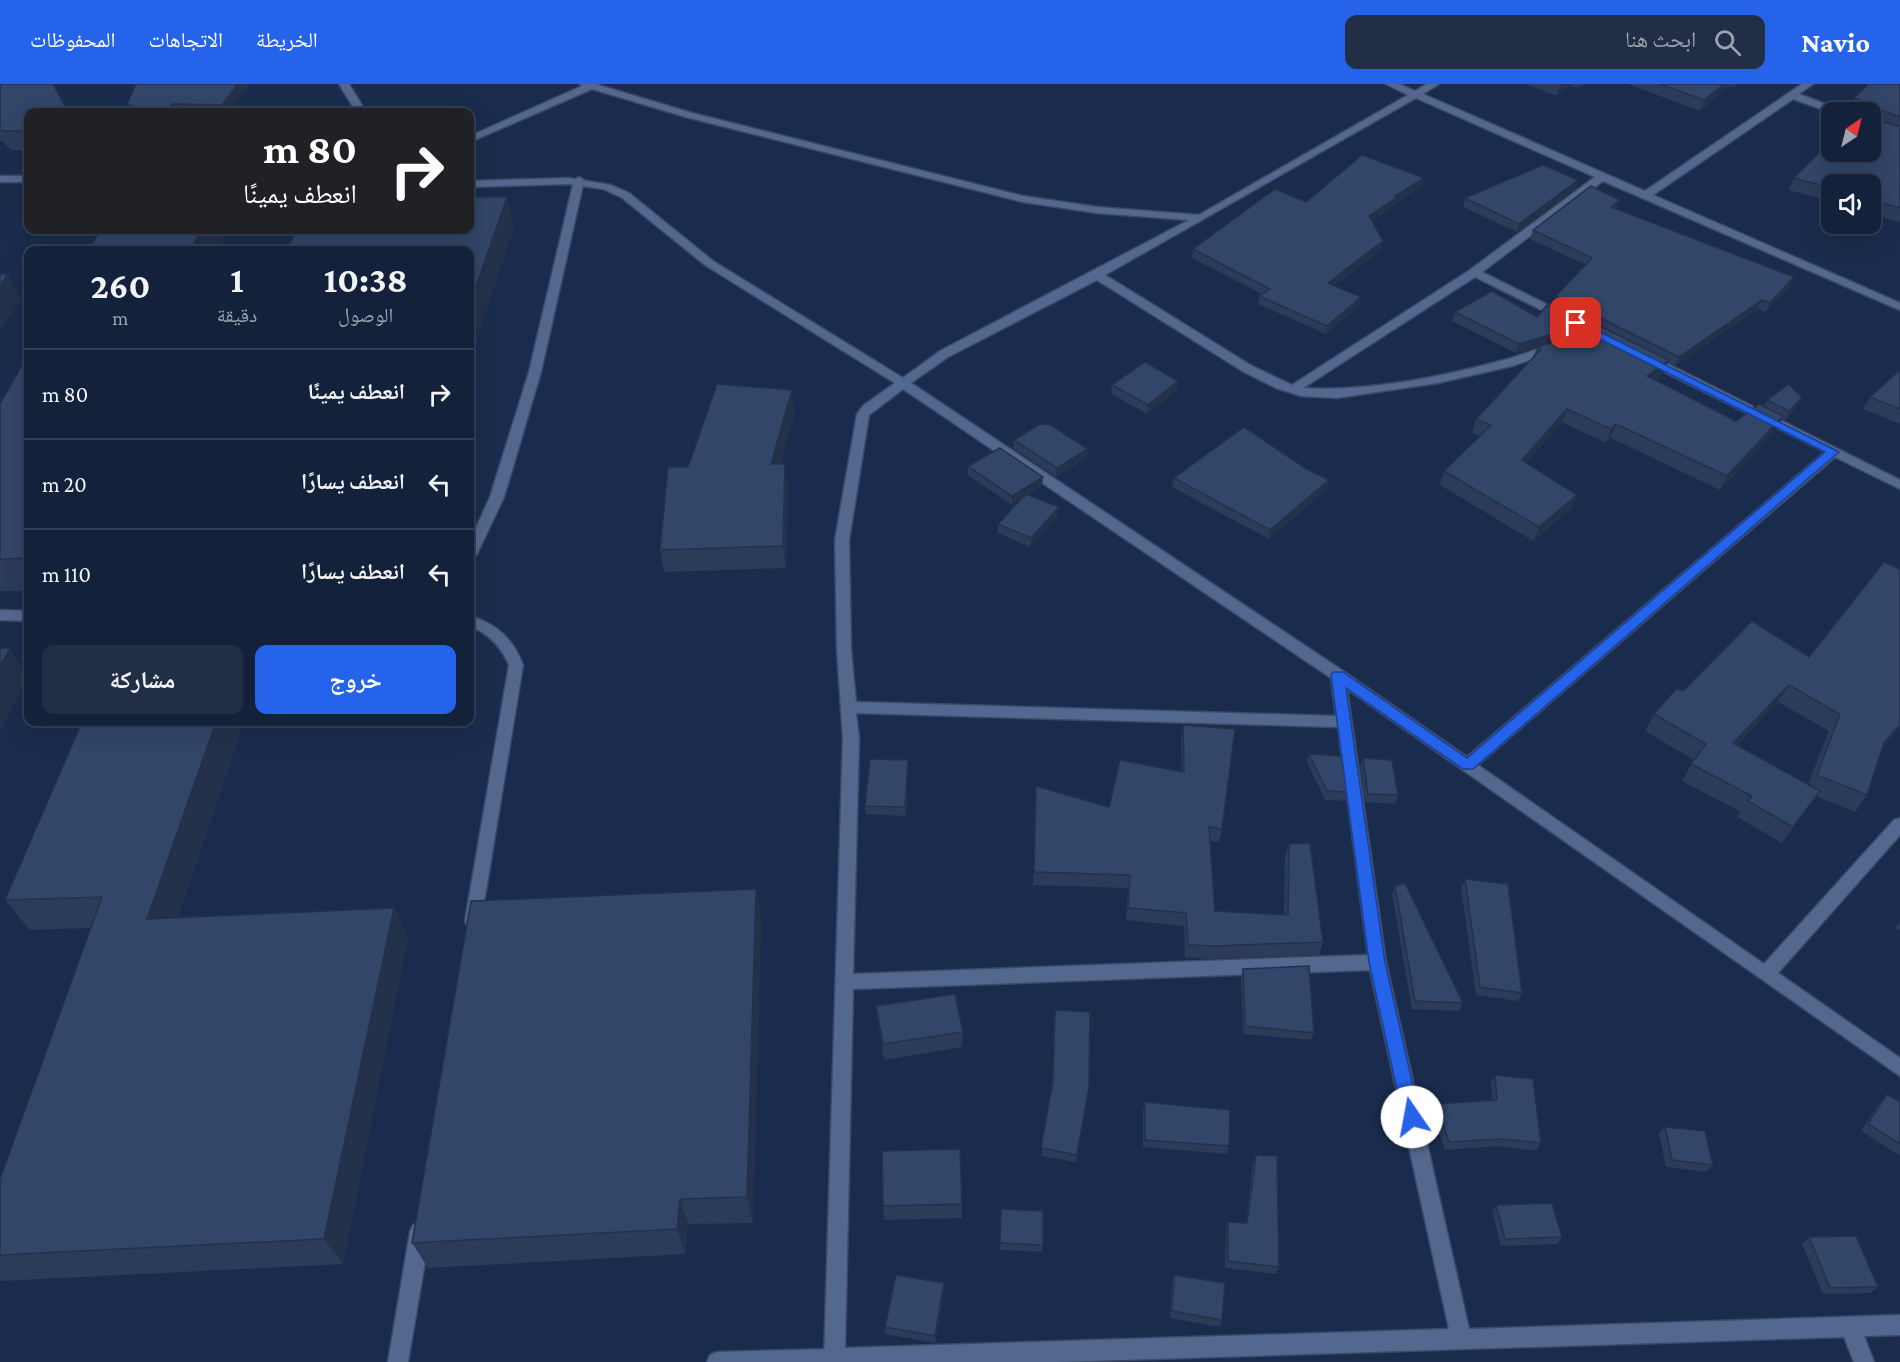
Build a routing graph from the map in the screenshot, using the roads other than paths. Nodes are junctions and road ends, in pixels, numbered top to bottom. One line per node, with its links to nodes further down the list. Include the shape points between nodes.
1 (344, 84): 9 (street)
2 (1391, 84): 6 (street)
3 (1434, 84): 6 (street)
4 (1808, 84): 7 (street)
5 (588, 85): 10 (street); 17 (street, via 689,115 1023,200)
6 (1416, 95): 11 (street); 17 (street)
7 (1792, 95): 8 (street); 16 (street)
8 (1821, 106)
9 (359, 108)
10 (474, 137)
11 (1602, 177): 16 (street); 18 (street)
12 (24, 178): 13 (street)
13 (0, 179)
14 (579, 180): 15 (street); 24 (street, via 611,187 625,195 709,263); 28 (street, via 535,372 497,497)
15 (474, 184)
16 (1646, 195): 20 (street)
17 (1202, 218): 19 (street)
18 (1474, 272): 21 (street); 25 (street)
19 (1097, 275): 24 (street, via 960,345); 25 (street, via 1248,369)
20 (1900, 307)
21 (1596, 334): 22 (street); 25 (street, via 1508,363 1438,379 1337,394)
22 (1617, 344)
23 (1638, 354): 26 (street)
24 (903, 383): 32 (street); 33 (street, via 868,408 859,427 842,540)
25 (1292, 390)
26 (1833, 452): 27 (street); 35 (street)
27 (1900, 485)
28 (474, 546)
29 (0, 615): 30 (street)
30 (24, 616)
31 (474, 623): 37 (street, via 502,639 516,665)
32 (1338, 675): 34 (street); 35 (street)
33 (849, 707): 34 (street); 40 (street)
34 (1344, 722): 38 (street)
35 (1468, 765): 39 (street)
36 (1900, 824): 39 (street)
37 (470, 937)
38 (1377, 962): 40 (street); 45 (street)
39 (1766, 974): 41 (street)
40 (844, 982): 46 (street)
41 (1900, 1068)
42 (422, 1220): 47 (street)
43 (1900, 1326): 44 (street)
44 (1850, 1327): 45 (street); 49 (street)
45 (1461, 1339): 46 (street)
46 (834, 1360): 48 (street)
47 (398, 1362)
48 (717, 1362)
49 (1864, 1362)

